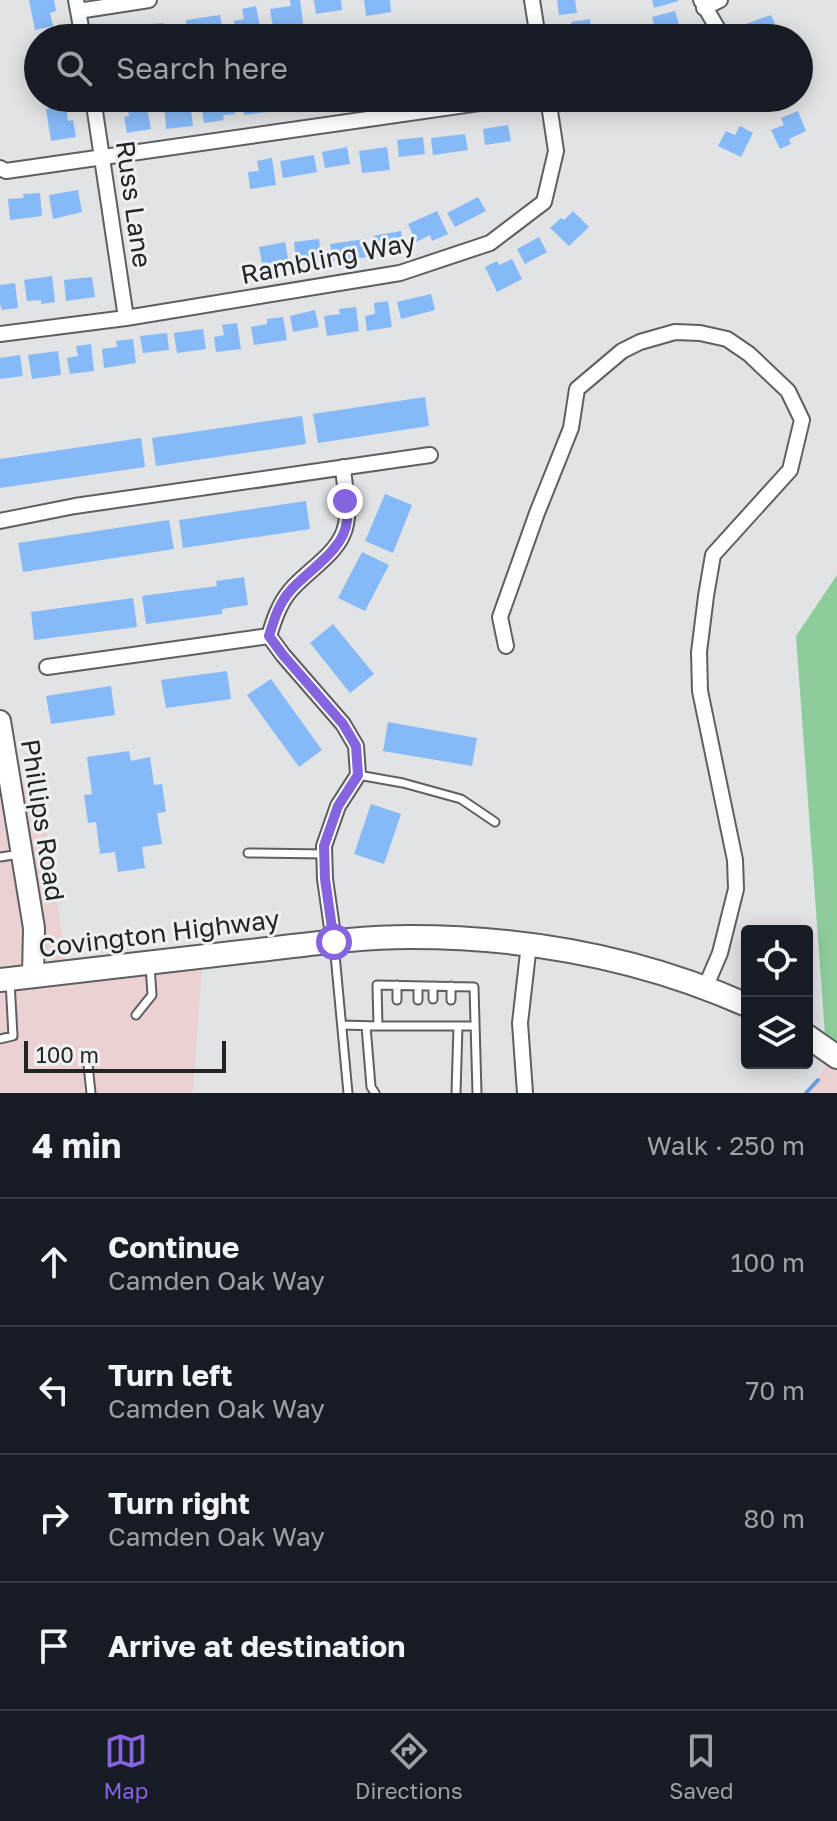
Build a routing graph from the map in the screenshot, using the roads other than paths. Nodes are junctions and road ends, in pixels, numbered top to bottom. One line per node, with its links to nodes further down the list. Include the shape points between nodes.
1 (149, 0): 5 (street)
2 (532, 0): 6 (street)
3 (720, 0): 4 (street)
4 (703, 4): 7 (street)
5 (77, 6)
6 (536, 24)
7 (715, 24)
8 (96, 112): 11 (street, Russ Lane)
9 (417, 112): 11 (street)
10 (550, 112): 13 (street, Rambling Way, via 556,151 544,202 490,243 400,273)
11 (104, 157): 12 (street); 13 (street, Russ Lane)
12 (0, 168)
13 (126, 318): 14 (street, Rambling Way)
14 (0, 334)
15 (430, 455): 16 (street)
16 (343, 467): 17 (street); 18 (street, via 343,535 290,590)
17 (0, 521)
18 (269, 636): 20 (street); 22 (street, via 343,724 356,746)
19 (506, 646): 37 (street, via 500,617 571,428 577,389 622,351 675,332 727,339 788,391 802,420 790,470 713,555 706,596 700,691 735,860 736,889)
20 (47, 667)
21 (0, 721): 25 (street, Phillips Road)
22 (358, 775): 23 (lane, via 461,799); 26 (street, via 338,806)
23 (495, 822)
24 (248, 853): 26 (lane)
25 (22, 854): 27 (lane); 31 (street, Phillips Road, via 34,928)
26 (325, 854): 28 (street)
27 (0, 857)
28 (334, 942): 29 (main road, Covington Highway, via 408,937); 30 (main road, Covington Highway); 48 (lane)
29 (529, 944): 37 (main road, Covington Highway, via 589,954); 65 (street, via 520,1023)
30 (150, 963): 31 (main road, Covington Highway); 43 (lane, via 152,995)
31 (33, 976): 32 (main road, Covington Highway)
32 (5, 979): 56 (lane, via 13,1036)
33 (397, 985): 34 (lane); 39 (lane); 50 (lane, via 377,985)
34 (418, 986): 35 (lane); 40 (lane)
35 (433, 986): 36 (lane); 38 (lane)
36 (451, 986): 41 (lane); 55 (lane, via 474,987)
37 (705, 988): 42 (main road, Covington Highway)
38 (433, 999)
39 (397, 1000)
40 (418, 1000)
41 (451, 1000)
42 (741, 1003)
43 (136, 1015)
44 (451, 1015): 54 (lane)
45 (397, 1016): 51 (lane)
46 (418, 1016): 52 (lane)
47 (433, 1016): 53 (lane)
48 (342, 1025): 49 (lane); 61 (lane)
49 (366, 1026): 50 (lane); 62 (lane)
50 (378, 1026): 51 (lane)
51 (397, 1026): 52 (lane)
52 (418, 1026): 53 (lane)
53 (433, 1026): 54 (lane)
54 (454, 1026): 55 (lane); 63 (lane)
55 (475, 1026): 64 (lane)
56 (0, 1039)
57 (813, 1040): 59 (main road)
58 (87, 1055): 60 (lane)
59 (837, 1057)
60 (91, 1093)
61 (348, 1093)
62 (375, 1093)
63 (456, 1093)
64 (477, 1093)
65 (525, 1093)

